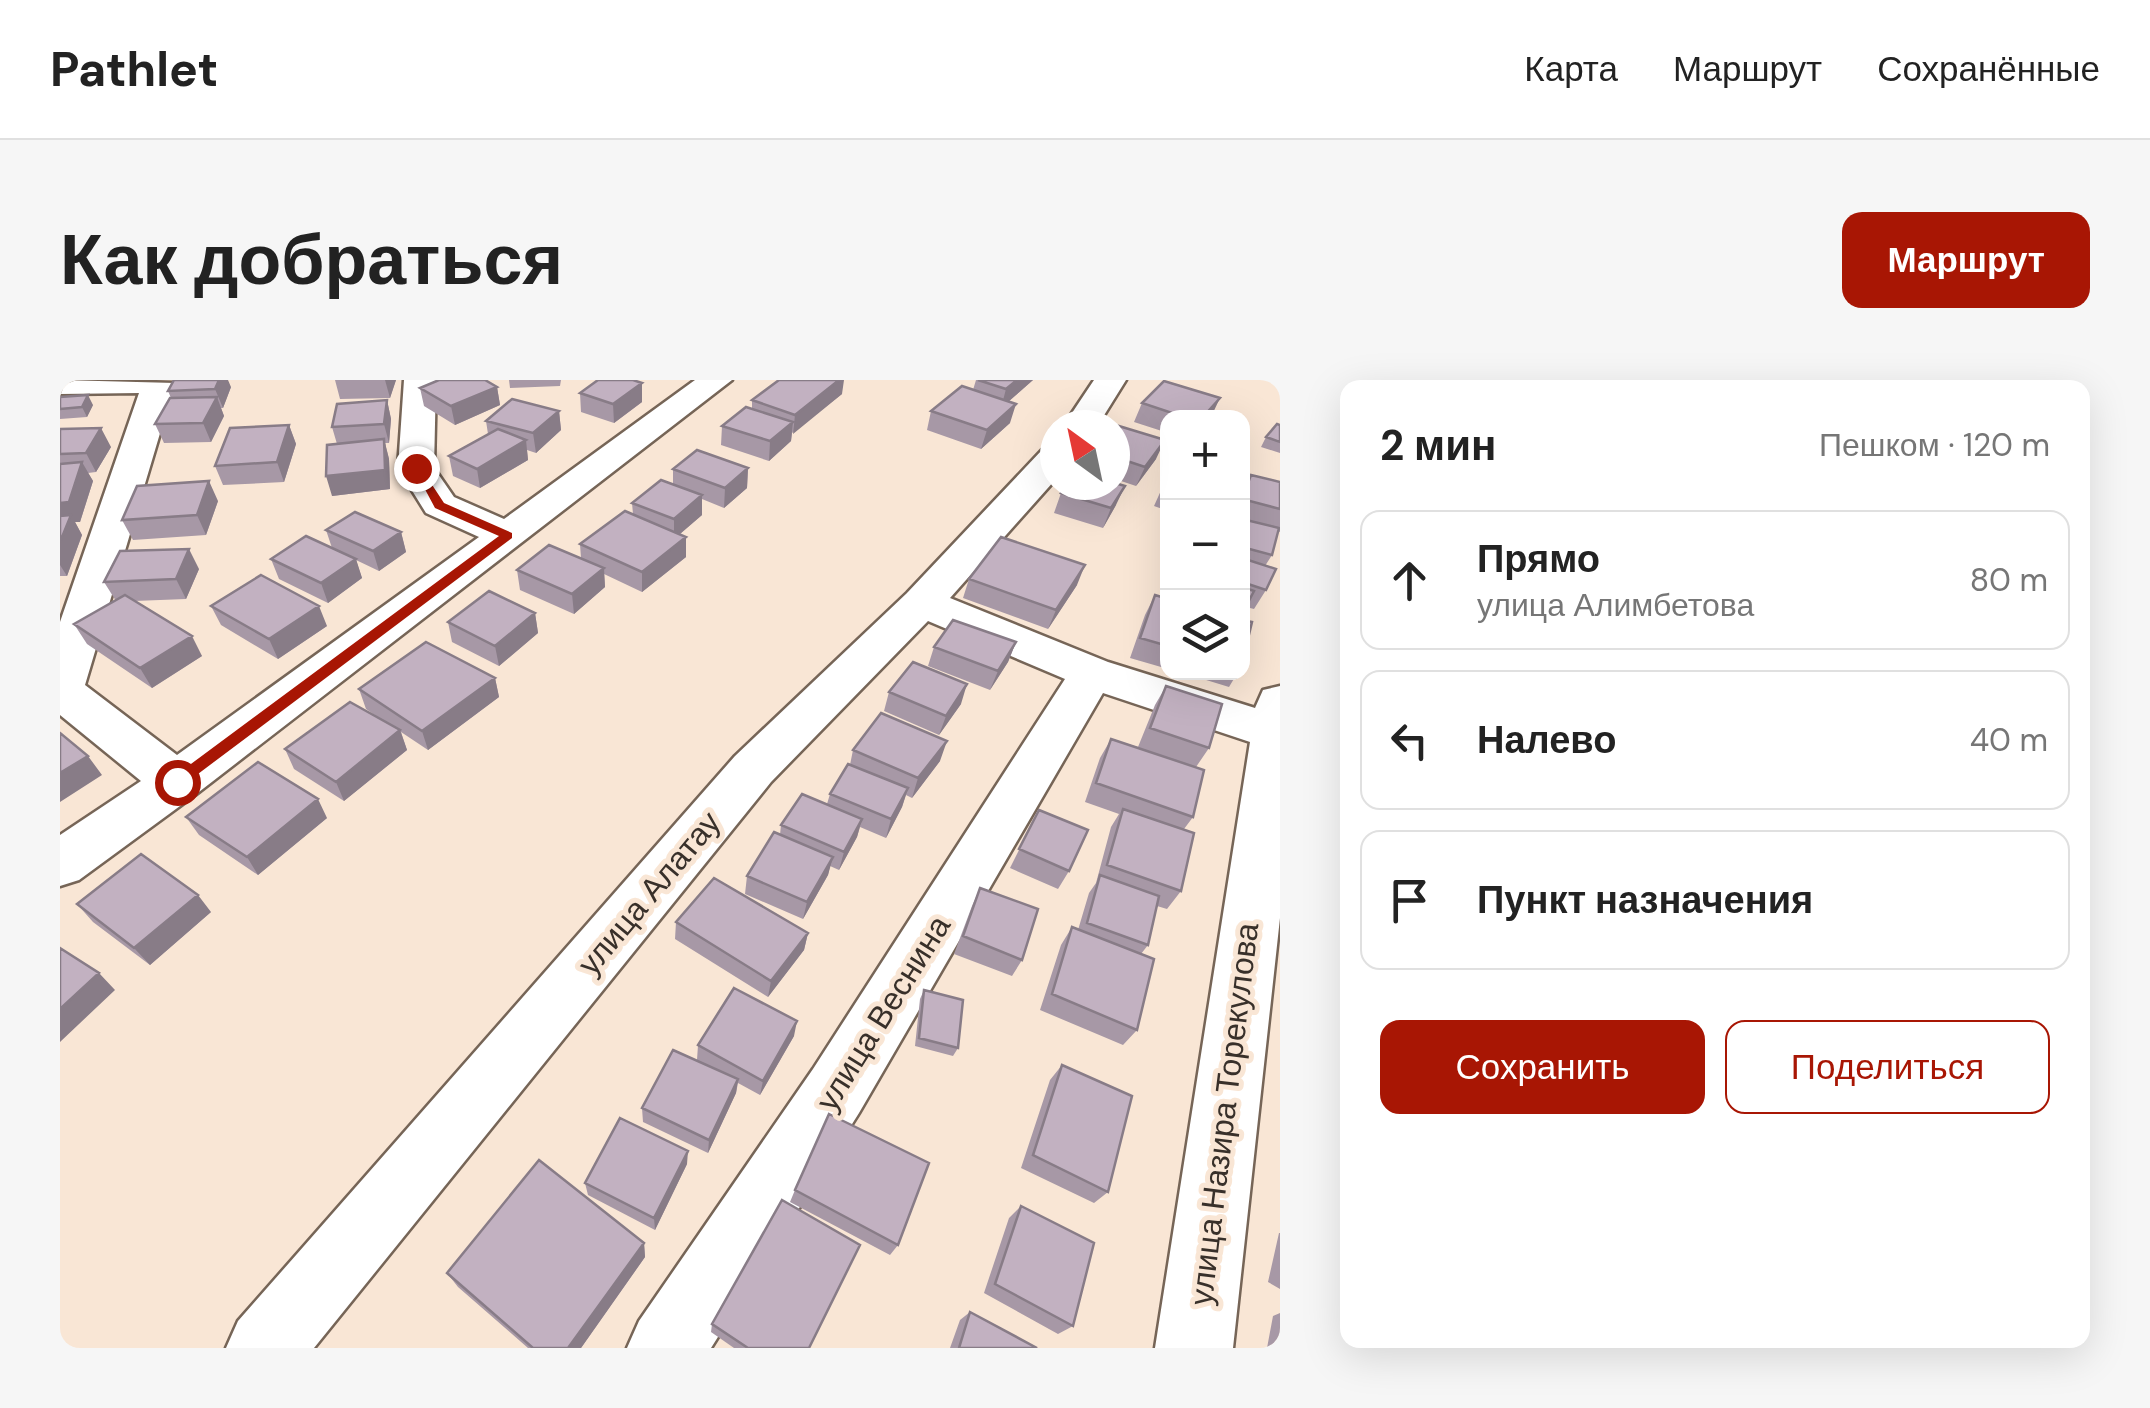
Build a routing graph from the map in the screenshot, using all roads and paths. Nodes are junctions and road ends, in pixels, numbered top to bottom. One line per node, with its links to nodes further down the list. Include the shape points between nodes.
1 (420, 380): 7 (street, via 416,468 440,506)
2 (716, 380): 7 (street)
3 (1110, 380): 5 (street)
4 (60, 384): 11 (street, via 159,382 60,690)
5 (1091, 410)
6 (1040, 474): 8 (street, улица Алатау)
7 (508, 536): 11 (street)
8 (922, 602): 9 (street); 13 (street, улица Алатау, via 753,769)
9 (1092, 673): 10 (street); 14 (street, улица Веснина, via 836,1091)
10 (1277, 717): 15 (street, улица Назира Торекулова)
11 (177, 782): 12 (street)
12 (60, 864)
13 (266, 1348)
14 (666, 1348)
15 (1194, 1348)

